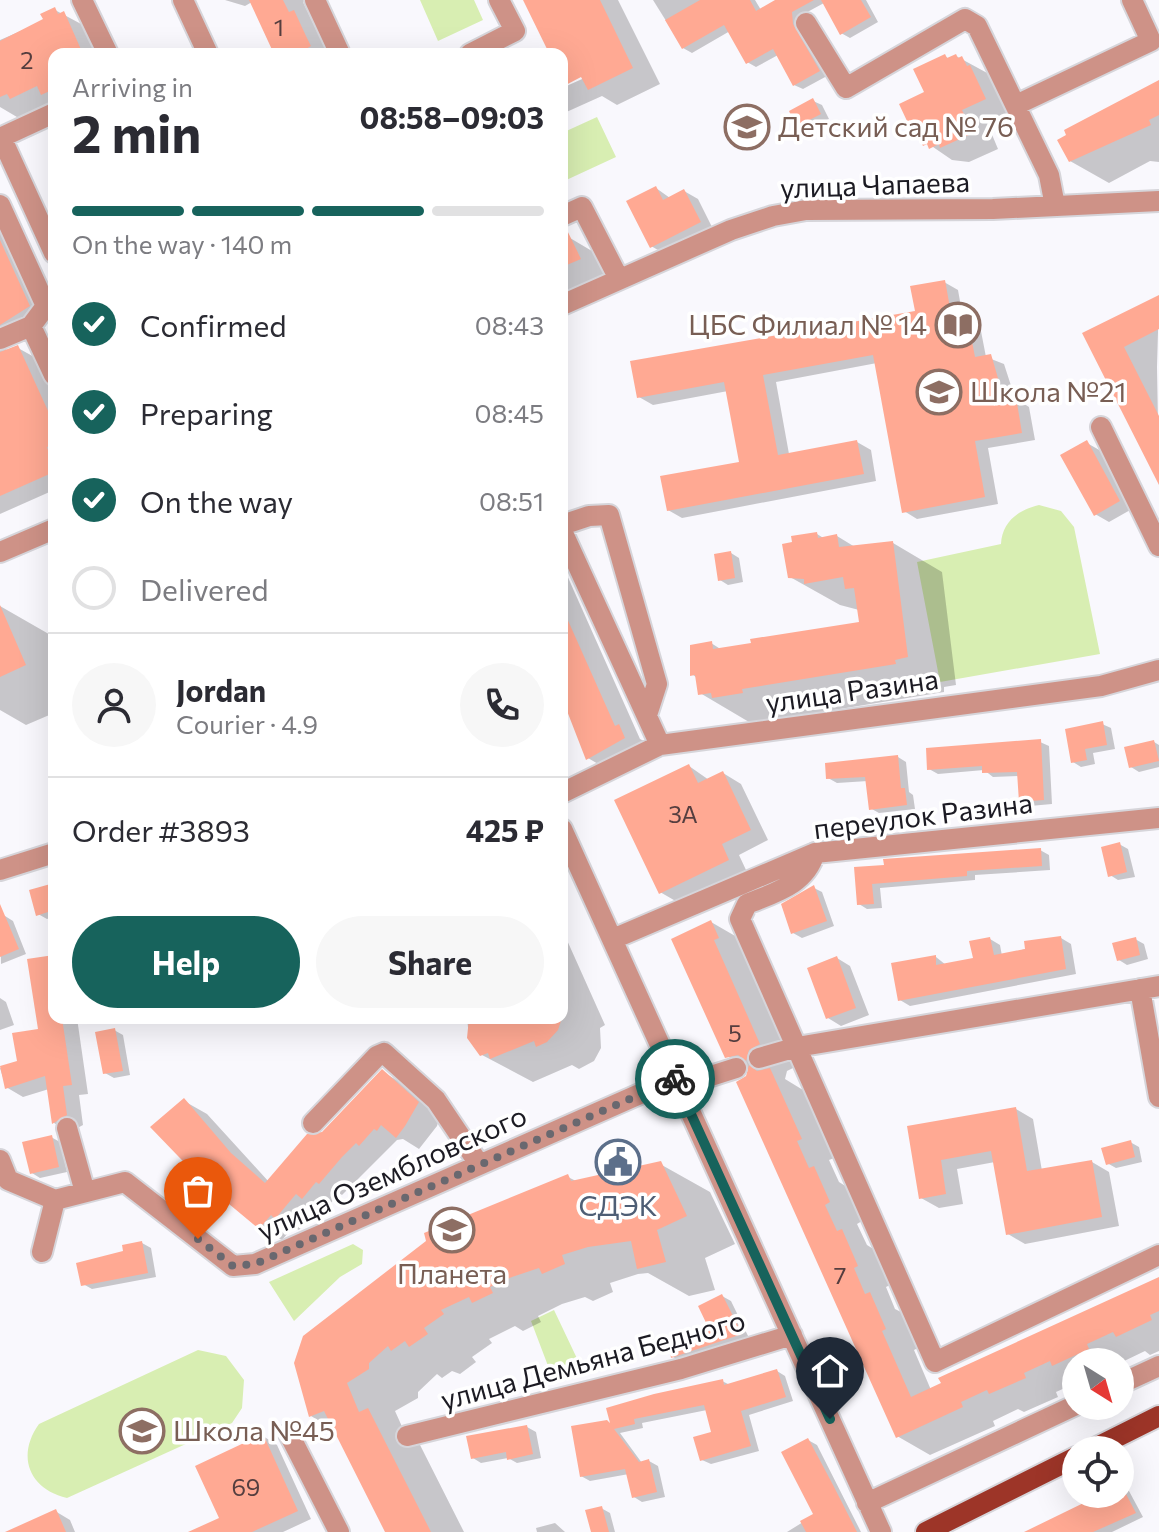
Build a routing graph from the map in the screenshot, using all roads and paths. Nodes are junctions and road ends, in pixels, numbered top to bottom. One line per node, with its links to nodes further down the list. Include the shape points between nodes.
1 (82, 0): 7 (street)
2 (183, 0): 8 (street)
3 (315, 0): 9 (street)
4 (499, 0): 10 (street, via 515,31)
5 (1132, 0): 11 (street, via 1151,41)
6 (806, 23): 11 (street, via 846,88 965,19 977,26)
7 (105, 48)
8 (199, 48)
9 (337, 48)
10 (482, 48)
11 (1016, 105): 16 (street, via 1049,175)
12 (48, 115): 13 (street)
13 (3, 134): 18 (street)
14 (1159, 201): 16 (street, улица Чапаева)
15 (0, 205): 21 (street, via 46,306)
16 (1055, 206): 19 (street, улица Чапаева, via 806,210 731,230)
17 (568, 213): 19 (street, via 582,207)
18 (48, 239)
19 (619, 279): 20 (street, улица Чапаева)
20 (568, 302)
21 (31, 326): 22 (street); 23 (street)
22 (0, 339)
23 (48, 362)
24 (1101, 427): 25 (street)
25 (1152, 511): 29 (street)
26 (568, 525): 32 (street, via 609,515 657,684)
27 (48, 532): 30 (street)
28 (568, 541): 32 (street)
29 (1159, 546)
30 (0, 552)
31 (1159, 670): 33 (street, улица Разина, via 1101,686)
32 (647, 715): 33 (street)
33 (660, 745): 34 (street, улица Разина)
34 (568, 790)
35 (1159, 818): 37 (street, переулок Разина)
36 (568, 842): 40 (street)
37 (815, 853): 40 (street, переулок Разина); 42 (street, via 810,870 797,883 747,904 740,919)
38 (48, 855): 39 (street)
39 (0, 870)
40 (613, 939): 45 (street)
41 (1149, 987): 42 (street); 46 (street)
42 (797, 1047): 43 (street); 54 (street, via 935,1362)
43 (759, 1058)
44 (736, 1068): 45 (street, улица Озембловского, via 692,1082)
45 (676, 1078): 50 (street, улица Озембловского); 55 (street)
46 (1159, 1097)
47 (313, 1123): 50 (street, via 384,1053 436,1100)
48 (67, 1128): 51 (street)
49 (0, 1160): 52 (street, via 8,1180)
50 (479, 1164): 51 (street, улица Озембловского, via 255,1264 233,1266 125,1182)
51 (85, 1192): 52 (street, улица Озембловского)
52 (55, 1200): 53 (street)
53 (42, 1252)
54 (1159, 1255)
55 (792, 1335): 61 (street, улица Демьяна Бедного, via 681,1369); 64 (street)
56 (1159, 1366): 57 (street)
57 (1134, 1378)
58 (1062, 1412): 64 (street)
59 (1159, 1416): 62 (main road)
60 (289, 1434): 65 (street)
61 (407, 1436)
62 (1119, 1436)
63 (1062, 1464): 67 (main road)
64 (867, 1503): 66 (street)
65 (339, 1532)
66 (881, 1532)
67 (926, 1532)

